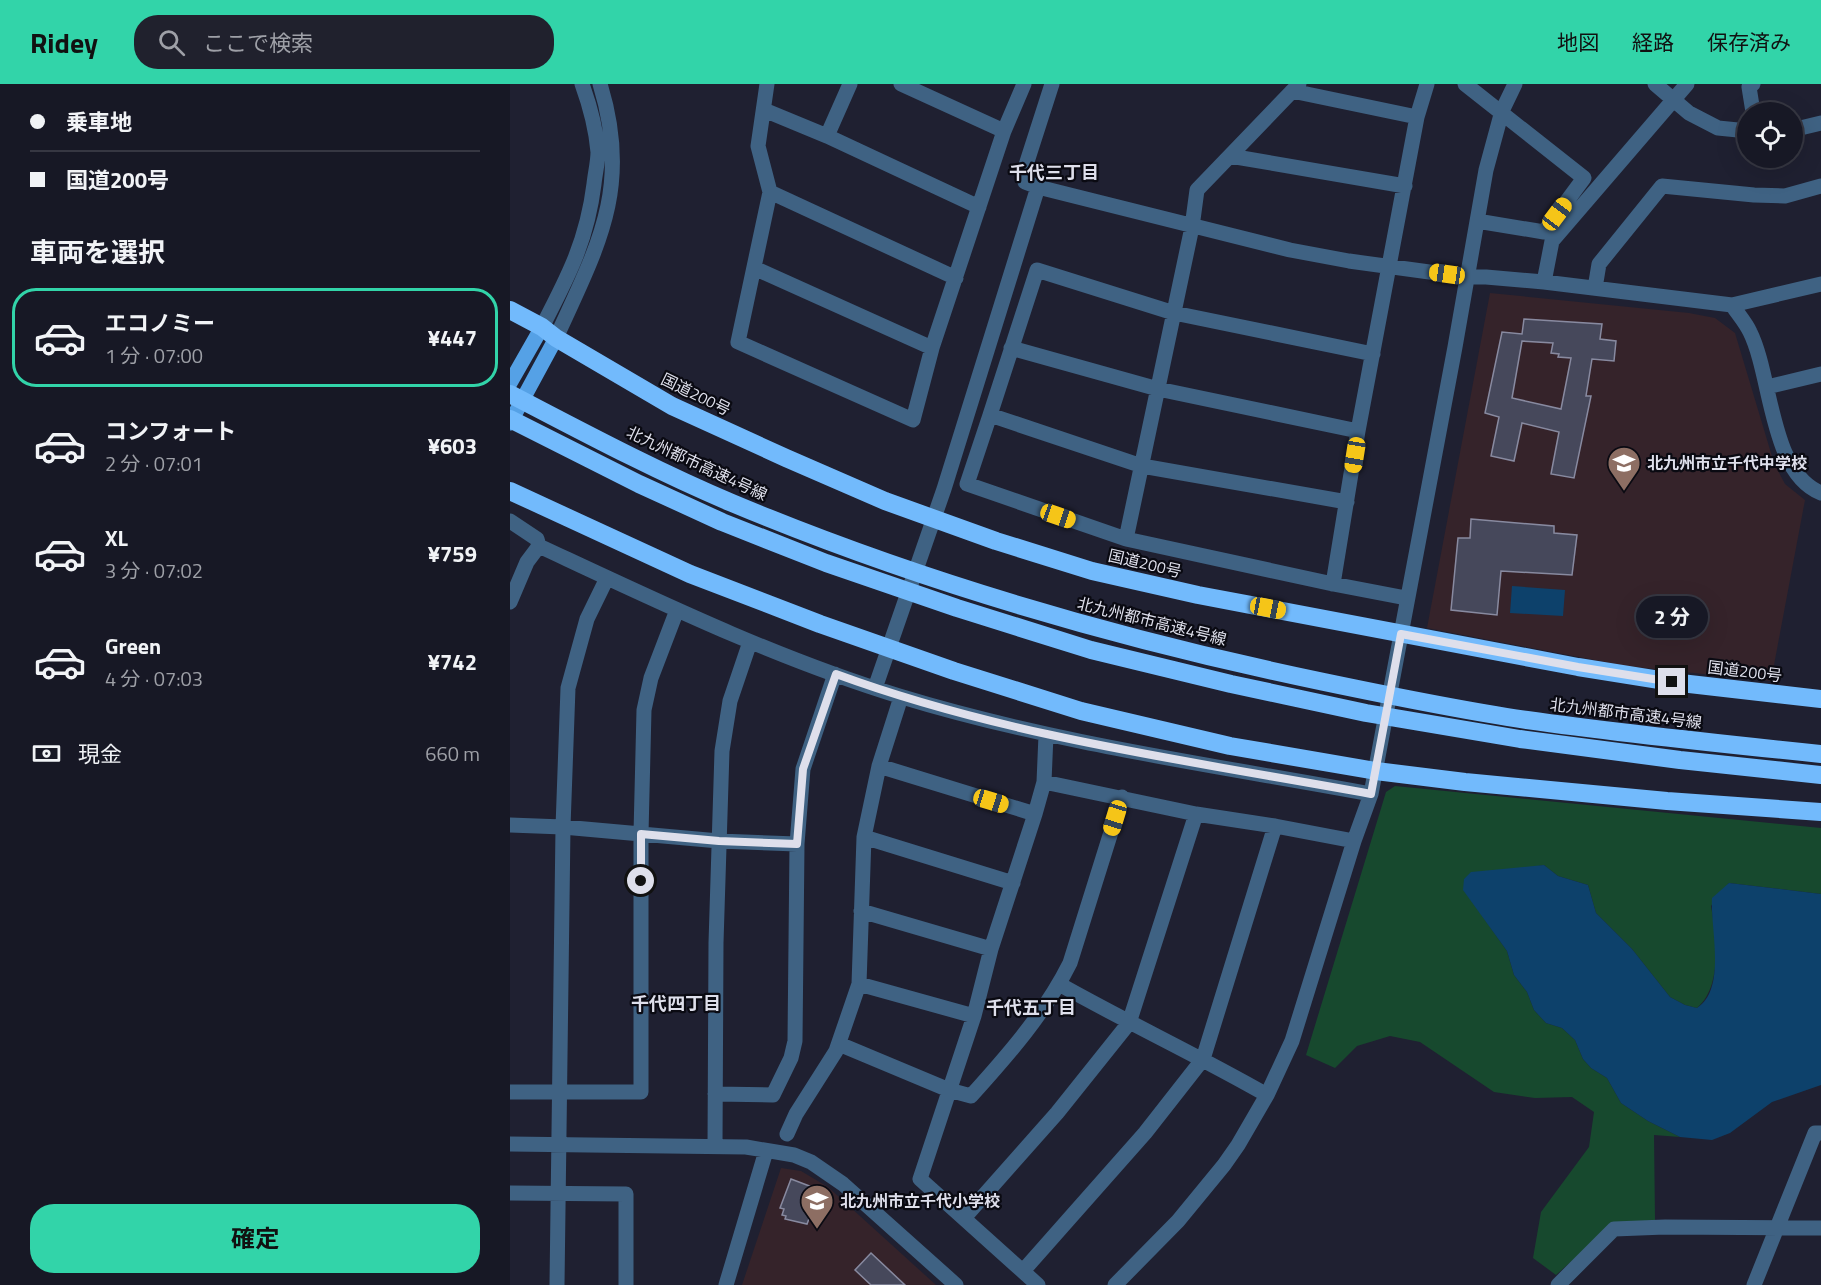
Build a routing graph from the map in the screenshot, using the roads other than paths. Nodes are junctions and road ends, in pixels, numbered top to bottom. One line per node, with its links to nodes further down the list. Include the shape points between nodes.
1 (582, 84): 42 (street, via 591,109 598,153 591,208)
2 (600, 84): 42 (street, via 613,140 612,190 603,231)
3 (767, 84): 16 (street)
4 (850, 84): 23 (street)
5 (901, 84): 22 (street)
6 (1024, 84): 22 (street)
7 (1052, 84): 27 (street, via 1025,168 1025,183)
8 (1427, 84): 18 (street)
9 (1466, 84): 17 (street)
10 (1515, 84): 17 (street)
11 (1654, 84): 21 (street, via 1689,113 1719,128)
12 (1687, 84): 36 (street, via 1552,241)
13 (1753, 84): 15 (street, via 1749,87)
14 (1295, 88): 18 (street); 24 (street)
15 (1751, 102)
16 (764, 110): 23 (street); 28 (street, via 758,146)
17 (1502, 111): 30 (street); 30 (street, via 1584,178 1544,232)
18 (1417, 117): 25 (street)
19 (1821, 123): 20 (street)
20 (1803, 127)
21 (1737, 130)
22 (1004, 131): 29 (street)
23 (827, 136): 29 (street)
24 (1230, 156): 25 (street); 31 (street, via 1197,190)
25 (1404, 186): 32 (street)
26 (1821, 186): 38 (street, via 1785,196 1662,186 1599,264)
27 (1038, 187): 31 (street); 69 (street, via 944,489)
28 (770, 192): 33 (street); 35 (street)
29 (979, 207): 35 (street)
30 (1477, 221): 34 (street)
31 (1192, 227): 32 (street, via 1290,250); 41 (street)
32 (1390, 266): 34 (street); 45 (street)
33 (754, 268): 43 (street); 43 (street, via 738,342 913,420)
34 (1466, 277): 36 (street); 63 (street)
35 (957, 278): 43 (street)
36 (1544, 282): 38 (street)
37 (1821, 284): 39 (street)
38 (1595, 288): 39 (street)
39 (1732, 305): 48 (street, via 1751,332)
40 (510, 310): 42 (highway, 国道200号)
41 (1174, 313): 44 (street, via 1036,270); 45 (street); 49 (street)
42 (549, 333): 47 (main road); 52 (main road); 66 (highway, 国道200号, via 672,406 885,501 996,541 1092,571)
43 (932, 348)
44 (1011, 348): 49 (street); 51 (street)
45 (1373, 354): 53 (street)
46 (1821, 374): 48 (street)
47 (510, 383)
48 (1767, 387): 56 (street, via 1792,468 1810,489)
49 (1158, 389): 53 (street); 54 (street)
50 (510, 394): 73 (highway, 北九州都市高速4号線, via 730,502 966,589 1099,630 1247,666 1524,719)
51 (990, 415): 54 (street); 59 (street, via 967,484)
52 (510, 421): 76 (highway, via 722,522 826,563 1091,650 1231,684 1509,737)
53 (1358, 431): 57 (street)
54 (1142, 466): 57 (street); 59 (street)
55 (510, 491): 75 (highway, via 690,574 965,675 1082,711 1230,746)
56 (1821, 493)
57 (1347, 502): 62 (street)
58 (510, 521): 60 (street, via 537,539)
59 (1126, 539): 62 (street)
60 (539, 546): 61 (street); 64 (street, via 527,562)
61 (607, 578): 65 (street); 85 (street, via 587,619 568,688)
62 (1333, 584): 63 (street)
63 (1406, 598): 66 (street)
64 (510, 602)
65 (677, 610): 67 (street); 86 (street, via 651,678 644,710)
66 (1401, 634): 71 (highway, 国道200号, via 1672,682); 75 (street)
67 (750, 642): 68 (street); 88 (street, via 730,701 722,751)
68 (836, 674): 69 (street); 90 (street, via 803,769)
69 (875, 688): 70 (street)
70 (901, 697): 72 (street); 74 (street)
71 (1821, 699)
72 (1046, 735): 77 (street); 78 (street)
73 (1821, 754)
74 (879, 766): 81 (street); 87 (street)
75 (1376, 771): 78 (street); 80 (highway, via 1667,801)
76 (1821, 775)
77 (1044, 782): 79 (street); 81 (street)
78 (1371, 794): 89 (street)
79 (1122, 797): 82 (street); 95 (street, via 1070,963)
80 (1821, 812)
81 (1035, 814): 91 (street)
82 (1196, 814): 84 (street); 97 (street)
83 (510, 825): 85 (street)
84 (1275, 826): 89 (street); 99 (street)
85 (562, 827): 86 (street); 101 (street)
86 (641, 834): 88 (street); 101 (street, via 641,1092)
87 (864, 837): 91 (street); 92 (street)
88 (719, 841): 90 (street); 103 (street)
89 (1354, 841): 104 (street, via 1292,1041)
90 (797, 844): 103 (street, via 795,1041 791,1058 773,1095)
91 (1013, 883): 93 (street)
92 (861, 911): 93 (street); 94 (street)
93 (991, 949): 96 (street)
94 (859, 984): 96 (street); 98 (street)
95 (1059, 984): 97 (street); 100 (street, via 1017,1046 971,1096)
96 (974, 1016): 100 (street)
97 (1129, 1023): 99 (street); 113 (street, via 1057,1113)
98 (839, 1044): 100 (street); 106 (street)
99 (1203, 1059): 104 (street); 116 (street, via 1145,1133)
100 (949, 1090): 113 (street, via 920,1179)
101 (560, 1091): 102 (street); 108 (street)
102 (510, 1092)
103 (715, 1094): 109 (street)
104 (1267, 1095): 122 (street, via 1224,1165 1178,1221)
105 (1821, 1132): 114 (street, via 1815,1133)
106 (788, 1134)
107 (510, 1143): 108 (street)
108 (558, 1145): 109 (street); 112 (street)
109 (715, 1147): 110 (street)
110 (766, 1151): 119 (street); 120 (street, via 811,1162 843,1184)
111 (510, 1192): 112 (street)
112 (557, 1193): 117 (street); 118 (street, via 626,1194)
113 (964, 1218): 116 (street)
114 (1778, 1228): 115 (street); 123 (street, via 1614,1229); 124 (street)
115 (1821, 1228)
116 (1023, 1271): 121 (street)
117 (556, 1285)
118 (626, 1285)
119 (726, 1285)
120 (956, 1285)
121 (1038, 1285)
122 (1115, 1285)
123 (1558, 1285)
124 (1754, 1285)

